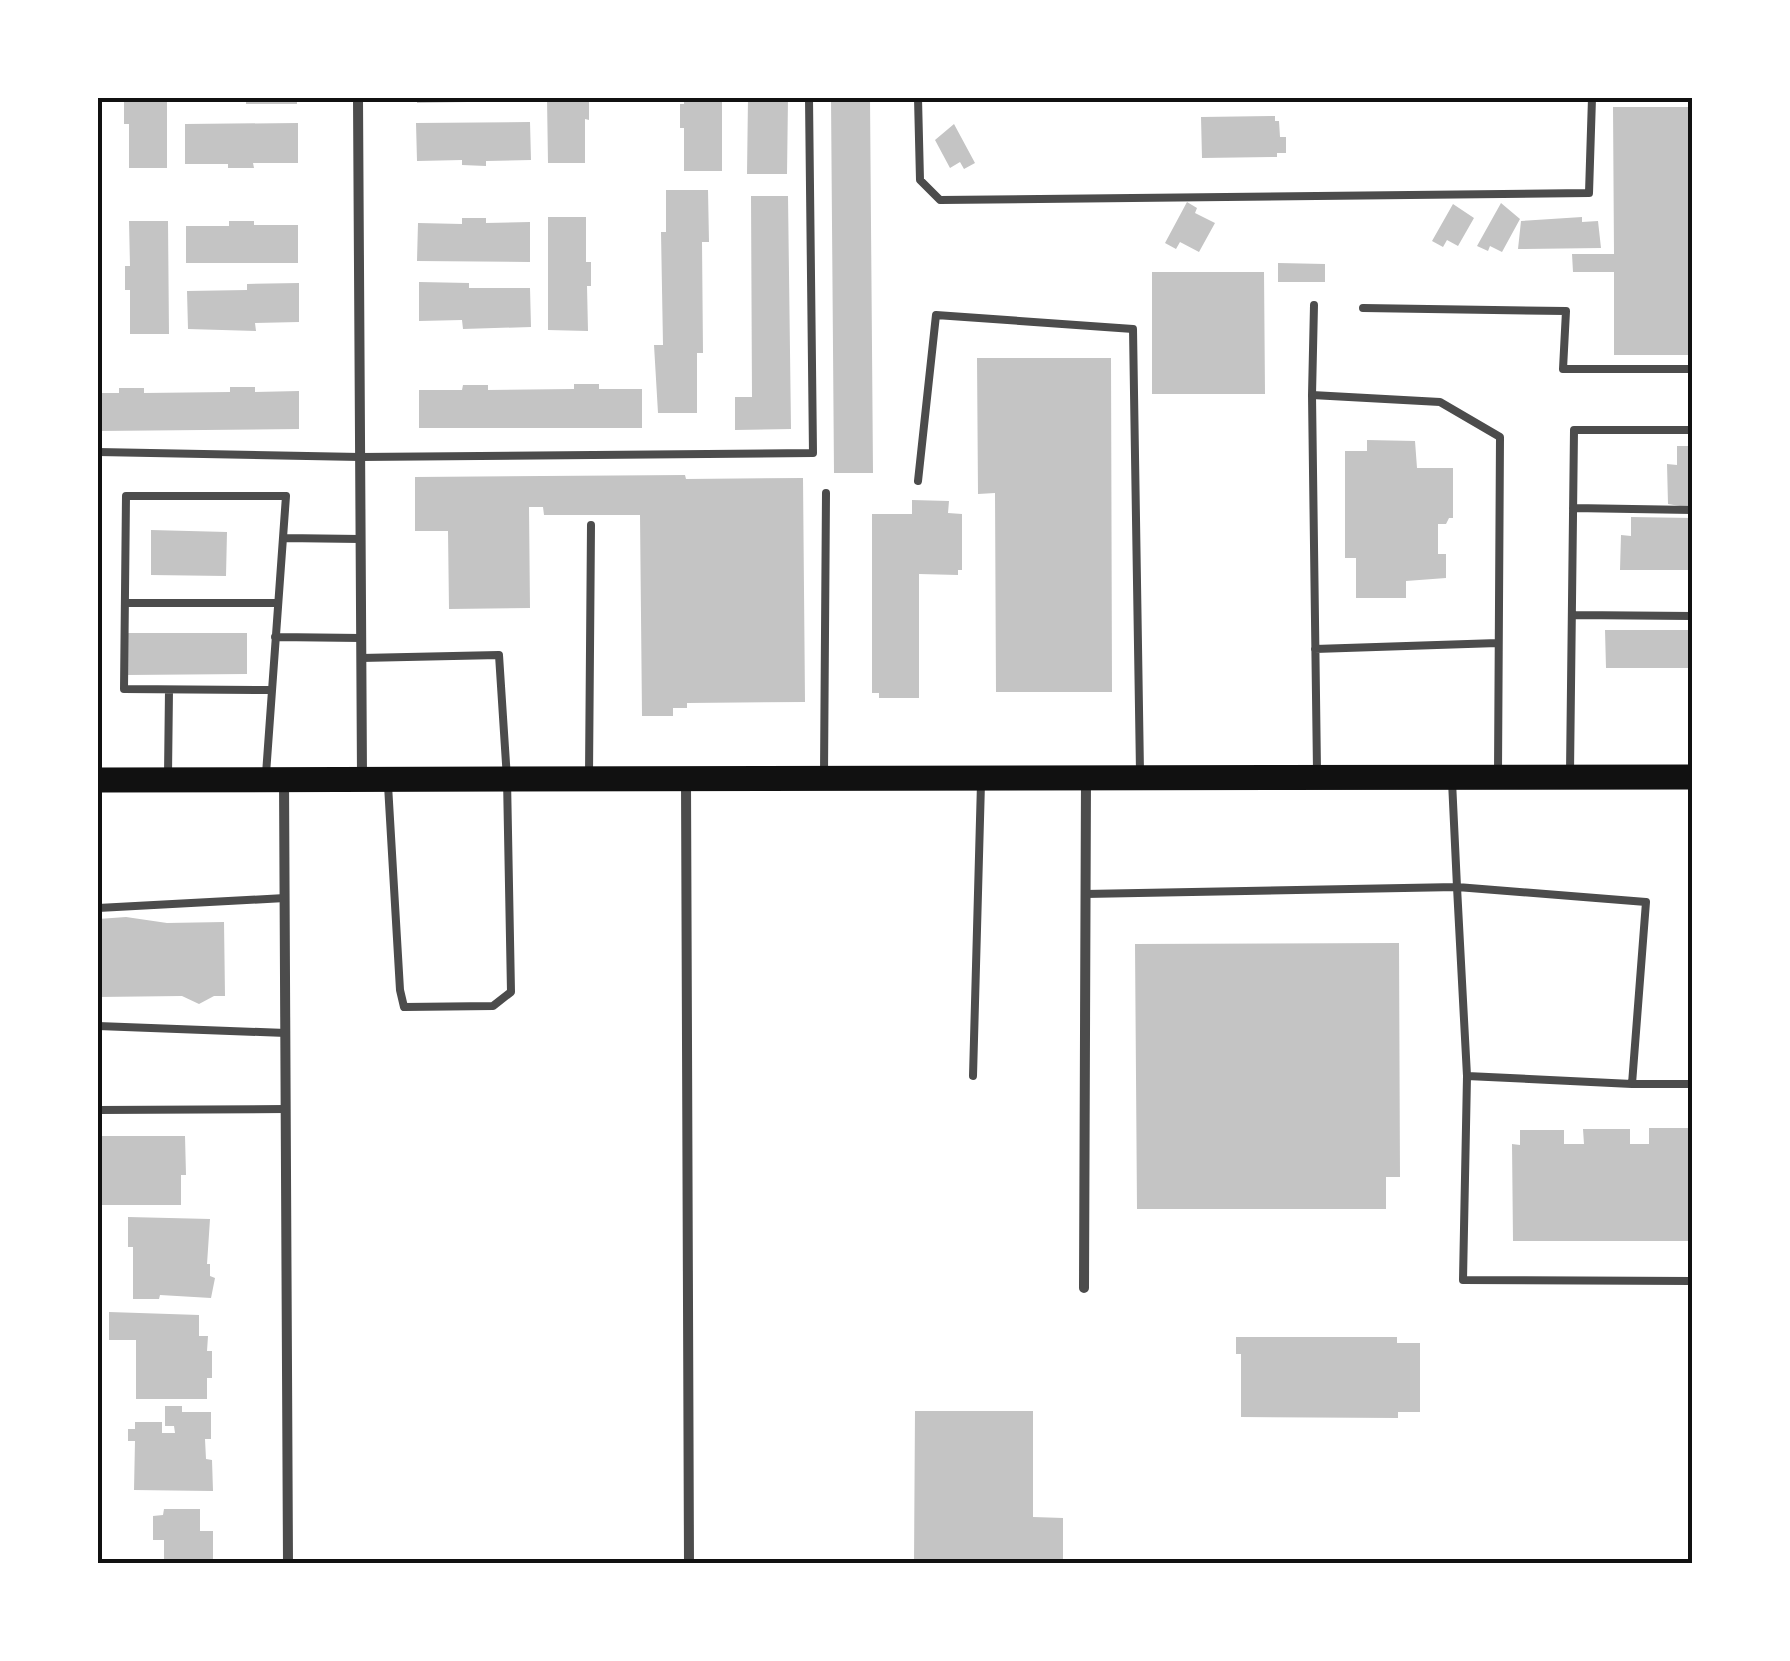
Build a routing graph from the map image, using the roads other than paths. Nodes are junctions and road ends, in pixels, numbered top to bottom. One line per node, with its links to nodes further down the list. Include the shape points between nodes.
1 (358, 98): 11 (street)
2 (809, 98): 11 (lane, via 813,453)
3 (918, 98): 4 (lane, via 920,180 940,200 1589,194)
4 (1592, 98)
5 (1314, 305): 8 (lane)
6 (1363, 308): 7 (lane, via 1566,310 1563,369)
7 (1692, 369)
8 (1312, 396): 25 (lane, via 1440,402 1500,438); 26 (lane)
9 (1692, 430): 14 (lane, via 1574,430)
10 (98, 452): 11 (lane)
11 (360, 458): 18 (street)
12 (918, 481): 32 (lane, via 936,315 1134,329)
13 (826, 493): 42 (lane)
14 (1573, 508): 15 (lane); 21 (lane)
15 (1692, 510)
16 (591, 525): 41 (lane)
17 (284, 538): 18 (lane); 19 (lane, via 286,496 126,496); 20 (lane)
18 (360, 539): 24 (street)
19 (125, 603): 20 (lane); 28 (lane, via 124,689)
20 (277, 603): 23 (lane)
21 (1572, 615): 22 (lane); 37 (lane)
22 (1692, 616)
23 (274, 637): 24 (lane); 29 (lane)
24 (361, 638): 27 (street)
25 (1498, 643): 26 (lane); 35 (lane)
26 (1315, 648): 33 (lane)
27 (361, 658): 30 (street); 40 (lane, via 499,655)
28 (169, 690): 29 (lane); 44 (lane)
29 (270, 690): 39 (lane)
30 (375, 777): 39 (main road); 40 (main road); 40 (lane, via 404,1008 493,1006 511,992)
31 (1086, 777): 32 (main road); 36 (main road); 47 (street)
32 (1140, 777): 33 (main road)
33 (1317, 777): 34 (main road)
34 (1452, 777): 35 (main road); 46 (lane)
35 (1498, 777): 37 (main road)
36 (982, 778): 42 (main road); 52 (lane)
37 (1570, 778): 38 (main road)
38 (1692, 778)
39 (275, 779): 44 (main road); 48 (street)
40 (507, 779): 41 (main road)
41 (588, 779): 45 (main road)
42 (824, 779): 45 (main road)
43 (98, 780): 44 (main road)
44 (168, 780)
45 (686, 780): 61 (street)
46 (1456, 887): 47 (lane); 53 (lane); 54 (lane, via 1646,902)
47 (1086, 894): 59 (street)
48 (285, 898): 49 (lane); 51 (street)
49 (98, 908)
50 (98, 1026): 51 (lane)
51 (286, 1033): 56 (street)
52 (973, 1076)
53 (1467, 1076): 54 (lane); 58 (lane, via 1463,1280)
54 (1632, 1084): 55 (lane)
55 (1692, 1084)
56 (286, 1108): 57 (lane); 60 (street)
57 (98, 1110)
58 (1692, 1281)
59 (1084, 1288)
60 (288, 1564)
61 (688, 1564)

